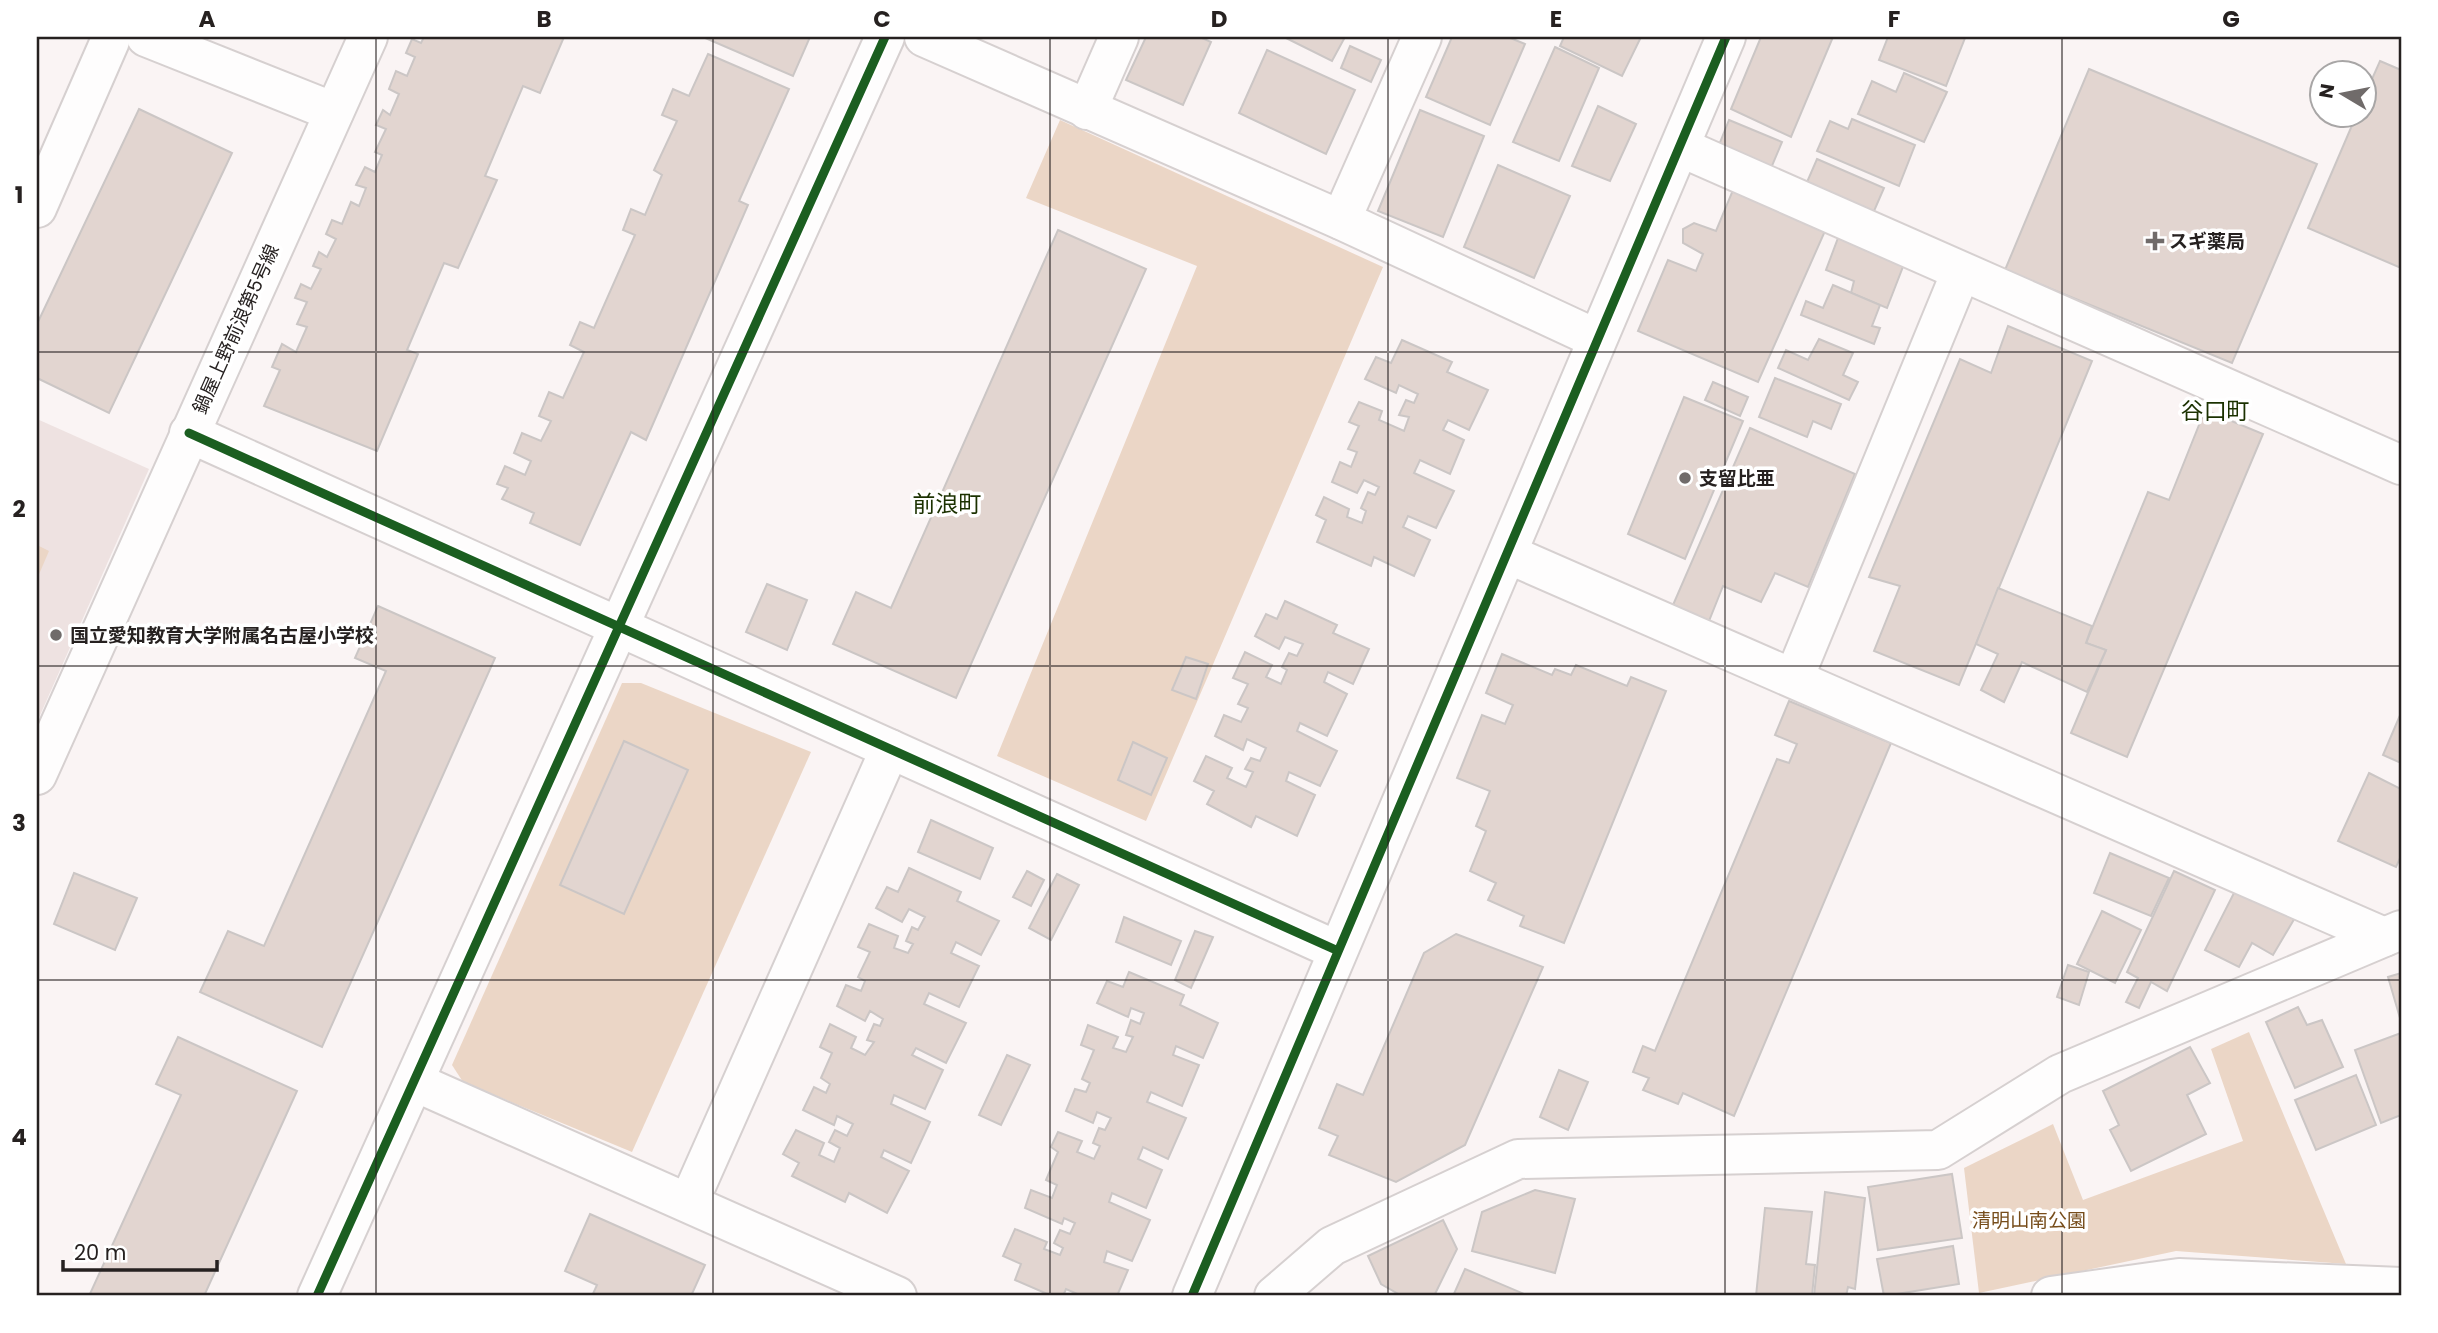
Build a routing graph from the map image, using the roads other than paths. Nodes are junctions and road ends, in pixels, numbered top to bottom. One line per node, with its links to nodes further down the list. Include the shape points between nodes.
1 (368, 37): 9 (street, 鍋屋上野前浪第5号線)
2 (886, 37): 18 (street)
3 (924, 37): 8 (street)
4 (1119, 37): 8 (street)
5 (1422, 37): 12 (street)
6 (1726, 37): 10 (street)
7 (117, 38): 9 (street); 11 (street)
8 (1087, 110): 12 (street)
9 (334, 112): 15 (street, 鍋屋上野前浪第5号線)
10 (1680, 147): 13 (street); 14 (street)
11 (37, 208)
12 (1340, 220): 14 (street)
13 (1961, 272): 16 (street); 19 (street)
14 (1597, 339): 17 (street)
15 (189, 433): 18 (street); 21 (street, 鍋屋上野前浪第5号線)
16 (2401, 465)
17 (1508, 554): 19 (street); 23 (street)
18 (620, 627): 20 (street); 24 (street)
19 (1794, 678): 22 (street)
20 (890, 749): 23 (street); 25 (street)
21 (37, 775)
22 (2393, 933): 31 (street, via 2060,1074 1938,1150 1518,1159 1332,1246)
23 (1336, 950): 30 (street)
24 (415, 1082): 25 (street); 28 (street)
25 (689, 1202): 29 (street)
26 (2179, 1287): 27 (street); 32 (street)
27 (2400, 1290)
28 (317, 1296)
29 (897, 1296)
30 (1192, 1296)
31 (1274, 1296)
32 (2054, 1296)

